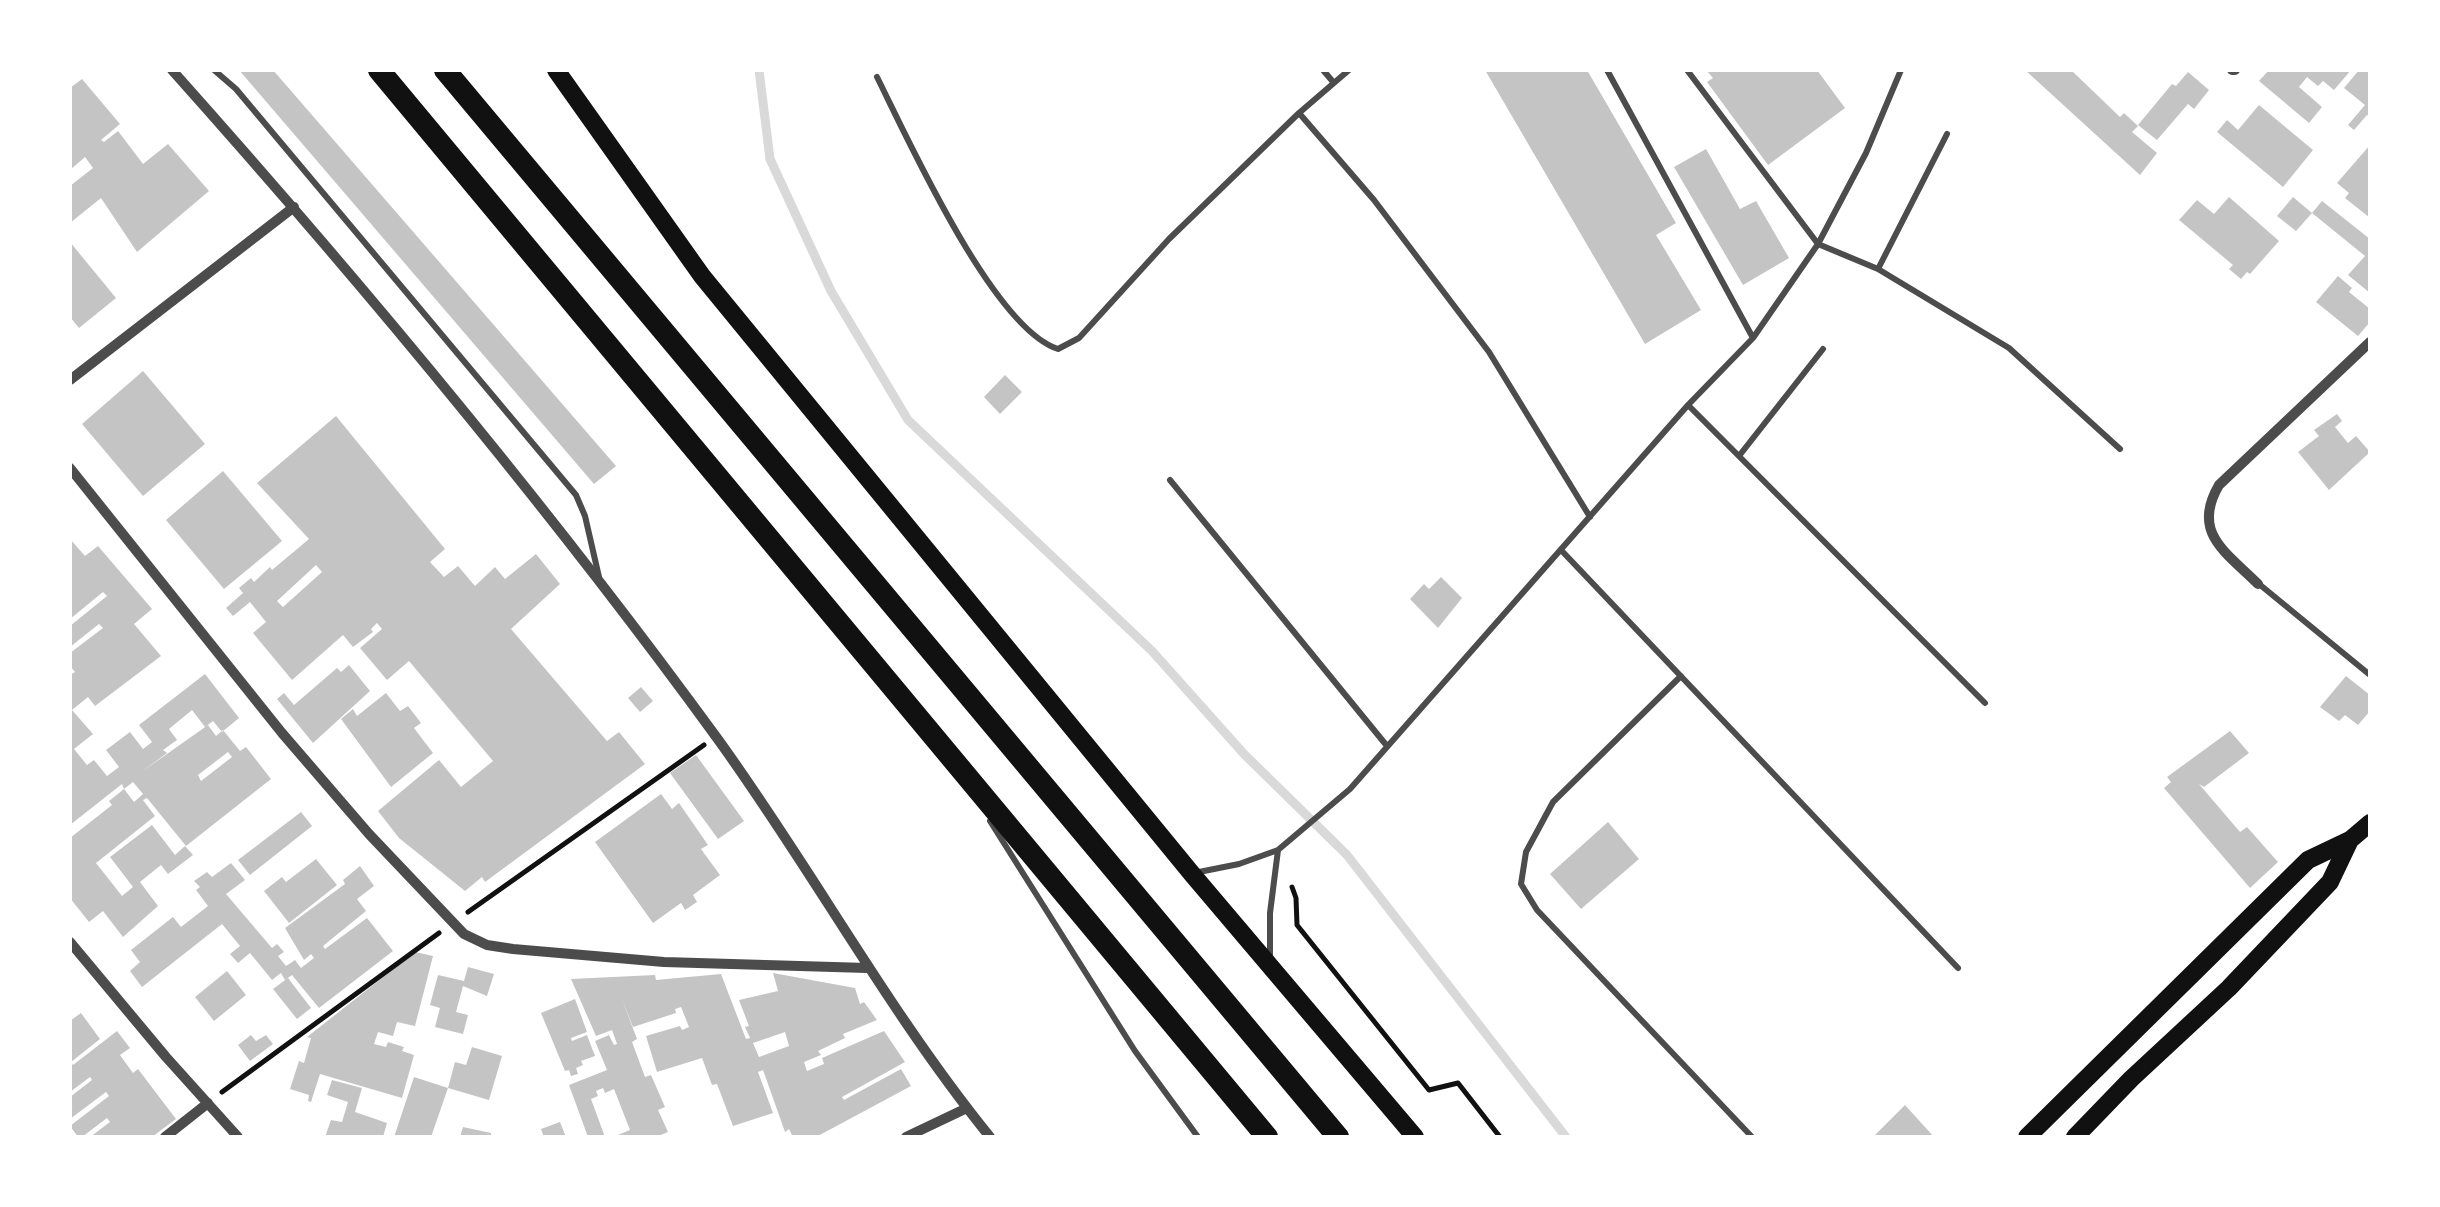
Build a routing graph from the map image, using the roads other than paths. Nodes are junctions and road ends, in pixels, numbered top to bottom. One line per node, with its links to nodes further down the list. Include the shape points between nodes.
1 (172, 70): 15 (street)
2 (214, 70): 29 (lane, via 566,483 585,516)
3 (379, 70): 35 (highway)
4 (446, 70): 52 (highway)
5 (556, 70): 39 (main road, via 702,276)
6 (1323, 70): 12 (lane)
7 (1350, 70): 12 (lane)
8 (1606, 70): 18 (lane)
9 (1687, 70): 16 (lane)
10 (1901, 70): 16 (lane)
11 (876, 77): 13 (lane, via 982,275 1041,343 1058,348 1080,338 1168,238)
12 (1334, 84): 13 (lane)
13 (1299, 113): 27 (lane, via 1489,352)
14 (1947, 134): 17 (lane)
15 (294, 207): 21 (street); 29 (street)
16 (1818, 244): 17 (lane); 18 (lane)
17 (1878, 268): 23 (lane, via 2009,348)
18 (1752, 338): 22 (lane)
19 (2370, 342): 30 (street, via 2219,484 2208,504 2208,527 2218,544)
20 (1823, 349): 24 (lane)
21 (70, 380)
22 (1688, 405): 24 (lane); 27 (lane)
23 (2120, 449)
24 (1739, 456): 33 (lane)
25 (70, 468): 42 (street, via 282,733 464,934 513,948 664,962)
26 (1170, 480): 34 (lane)
27 (1590, 517): 28 (lane)
28 (1561, 550): 31 (lane); 34 (lane)
29 (599, 577): 42 (street, via 767,807)
30 (2258, 584): 32 (lane)
31 (1681, 676): 43 (lane); 54 (lane, via 1553,802 1526,852 1521,884 1537,910)
32 (2370, 676)
33 (1985, 703)
34 (1387, 746): 38 (lane, via 1350,789)
35 (955, 765): 50 (lane); 51 (highway)
36 (2370, 823): 37 (main road)
37 (2350, 840): 55 (main road, via 2308,860); 56 (main road, via 2330,882)
38 (1278, 850): 39 (lane); 41 (lane)
39 (1192, 874): 41 (main road)
40 (70, 942): 44 (street)
41 (1270, 964): 53 (main road)
42 (867, 968): 45 (street)
43 (1958, 968)
44 (208, 1103): 46 (street); 47 (street)
45 (966, 1108): 48 (street); 49 (street)
46 (165, 1137)
47 (238, 1137)
48 (906, 1137)
49 (990, 1137)
50 (1198, 1137)
51 (1267, 1137)
52 (1338, 1137)
53 (1415, 1137)
54 (1752, 1137)
55 (2028, 1137)
56 (2074, 1137)

